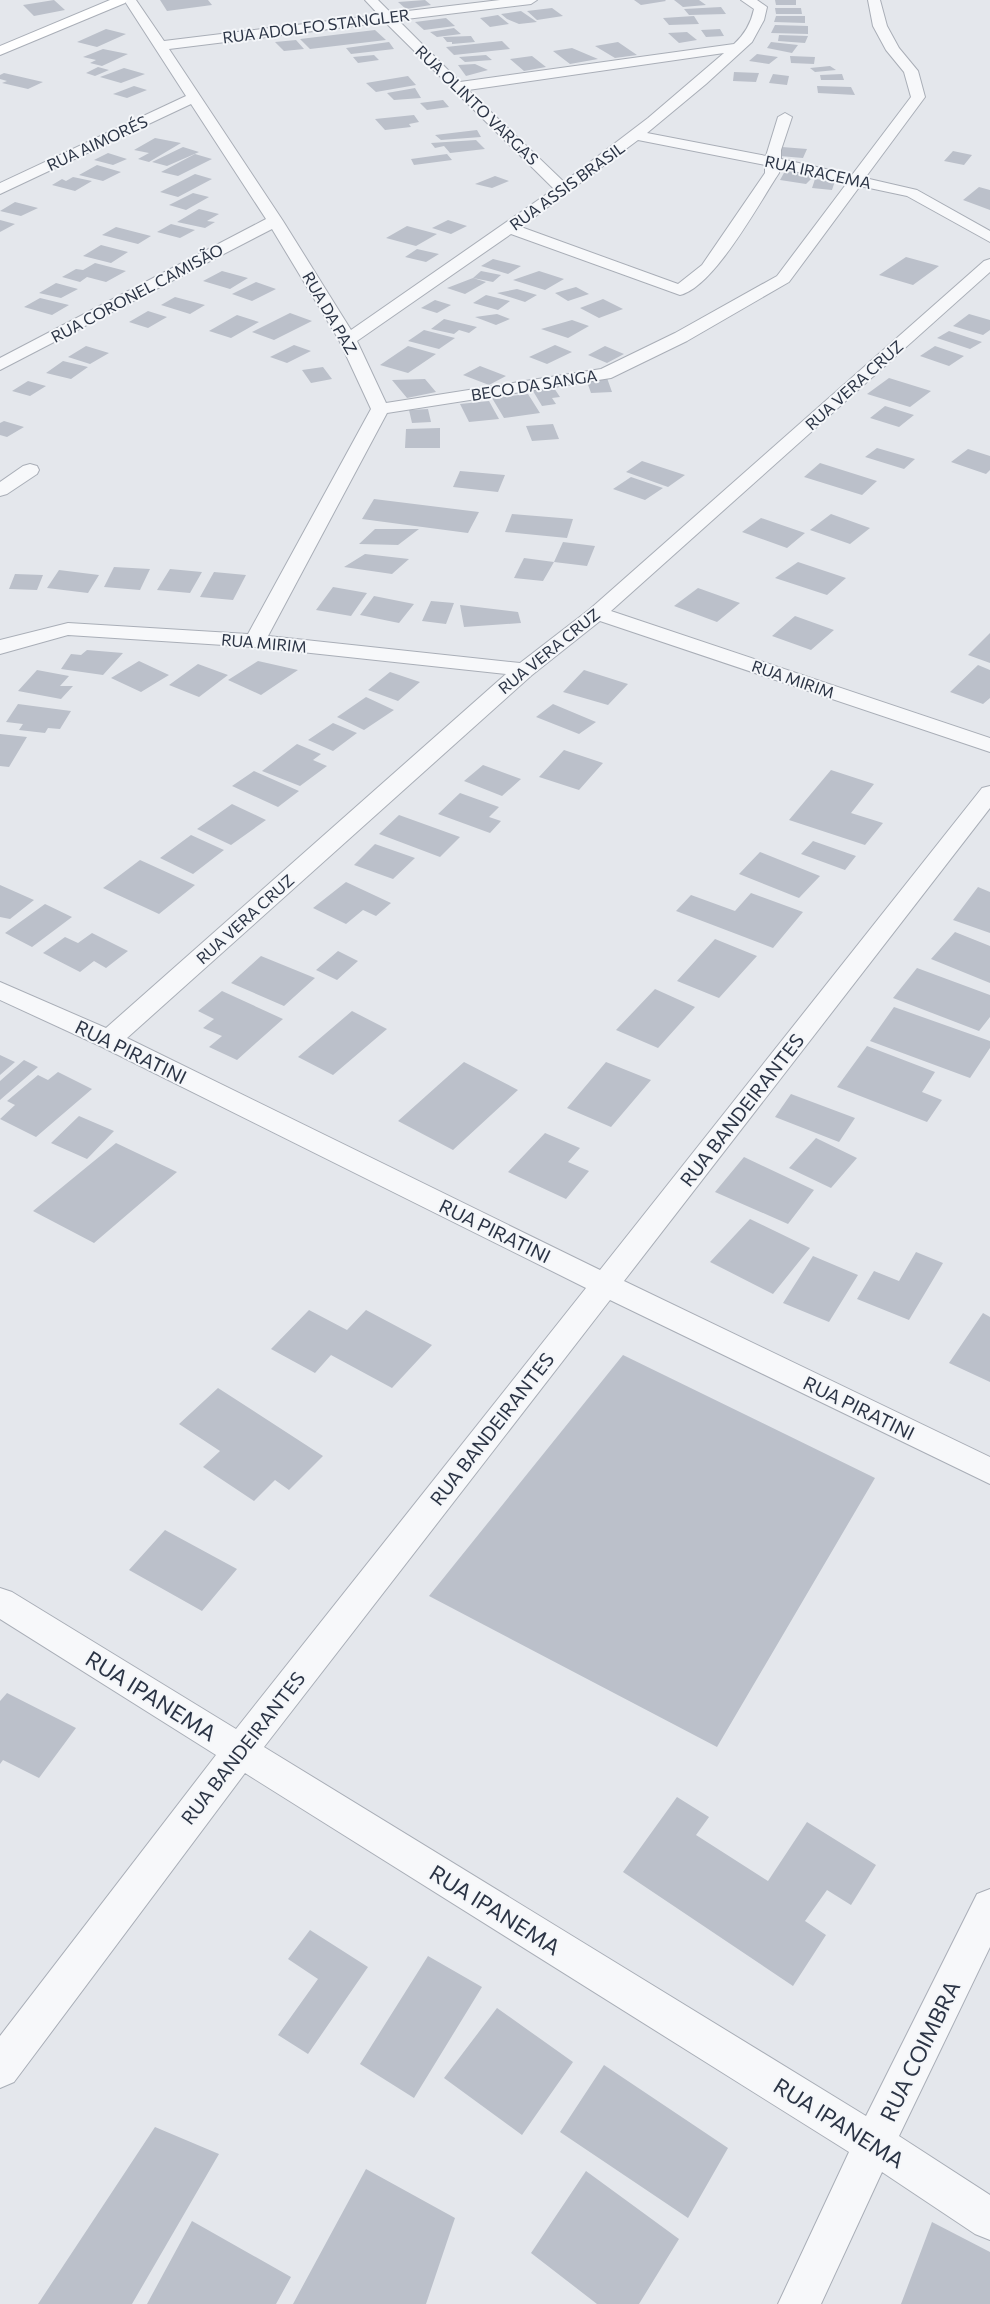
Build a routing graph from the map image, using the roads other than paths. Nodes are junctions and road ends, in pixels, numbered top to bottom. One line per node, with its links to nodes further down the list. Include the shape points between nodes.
1 (121, 0): 11 (street)
2 (130, 0): 9 (street, RUA DA PAZ)
3 (371, 0): 8 (street, RUA OLINTO VARGAS)
4 (532, 0): 8 (street, RUA ADOLFO STANGLER)
5 (747, 0): 7 (street, RUA ASSIS BRASIL)
6 (874, 0): 17 (street, BECO DA SANGA, via 880,26 892,50 911,71 918,97)
7 (762, 4): 10 (street, RUA ASSIS BRASIL, via 758,20)
8 (388, 17): 9 (street, RUA ADOLFO STANGLER); 12 (street, RUA OLINTO VARGAS)
9 (159, 46): 13 (street, RUA DA PAZ)
10 (738, 47): 12 (street); 15 (street, RUA ASSIS BRASIL)
11 (0, 51)
12 (457, 87): 19 (street, RUA OLINTO VARGAS)
13 (193, 98): 18 (street, RUA AIMORÉS); 20 (street, RUA DA PAZ)
14 (785, 117): 16 (street)
15 (636, 135): 16 (street, RUA IRACEMA); 19 (street, RUA ASSIS BRASIL)
16 (773, 162): 17 (street, RUA IRACEMA); 21 (street, via 772,173 708,268 680,290)
17 (858, 181): 22 (street, RUA IRACEMA, via 912,193); 26 (street, BECO DA SANGA, via 783,279 681,337 605,374)
18 (0, 189)
19 (563, 189): 21 (street, RUA ASSIS BRASIL)
20 (274, 221): 24 (street, RUA DA PAZ); 25 (street, RUA CORONEL CAMISÃO)
21 (509, 228): 24 (street, RUA ASSIS BRASIL)
22 (990, 237)
23 (990, 264): 29 (street, RUA VERA CRUZ)
24 (348, 340): 26 (street, RUA DA PAZ)
25 (0, 366)
26 (380, 409): 30 (street)
27 (30, 470): 28 (street)
28 (0, 490)
29 (597, 613): 32 (street, RUA VERA CRUZ); 33 (street, RUA MIRIM)
30 (255, 642): 31 (street, RUA MIRIM, via 68,629); 32 (street, RUA MIRIM)
31 (2, 646)
32 (524, 670): 36 (street, RUA VERA CRUZ)
33 (990, 744)
34 (990, 794): 37 (street, RUA BANDEIRANTES)
35 (0, 990): 36 (street, RUA PIRATINI)
36 (109, 1040): 37 (street, RUA PIRATINI)
37 (605, 1285): 38 (street, RUA PIRATINI); 40 (street, RUA BANDEIRANTES)
38 (990, 1471)
39 (0, 1602): 40 (street, RUA IPANEMA)
40 (240, 1751): 42 (street, RUA BANDEIRANTES); 43 (street, RUA IPANEMA)
41 (990, 1907): 43 (street, RUA COIMBRA)
42 (0, 2068)
43 (874, 2144): 44 (street, RUA IPANEMA); 45 (street, RUA COIMBRA)
44 (990, 2219)
45 (799, 2304)

